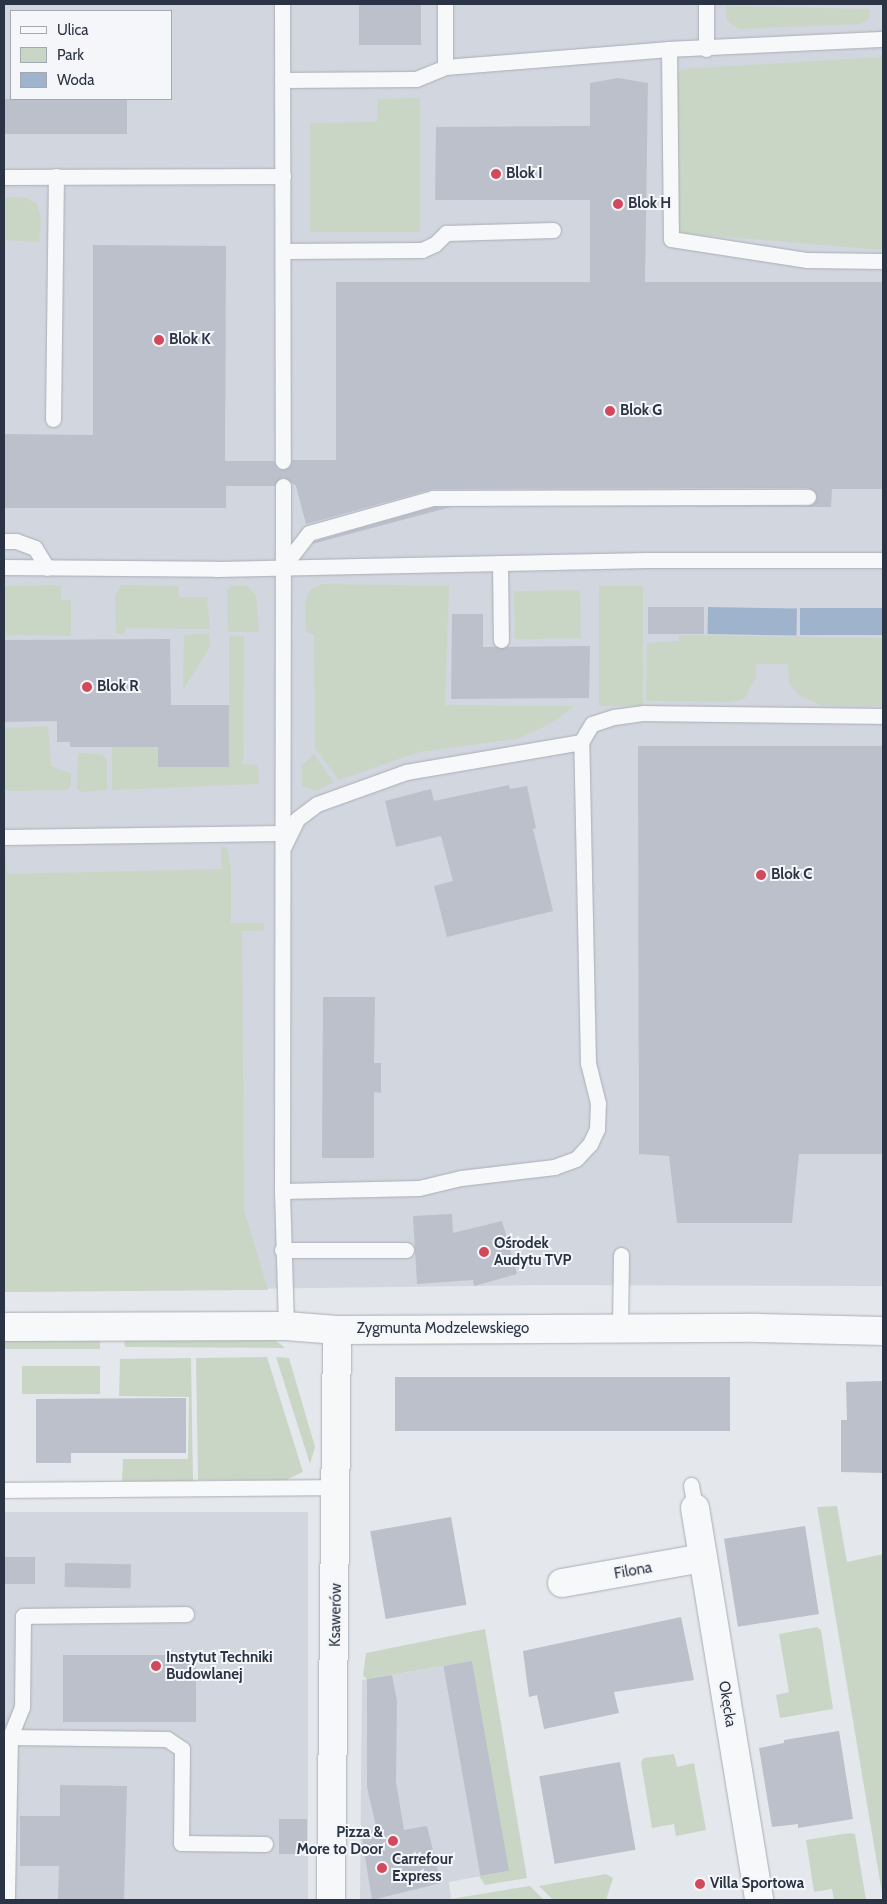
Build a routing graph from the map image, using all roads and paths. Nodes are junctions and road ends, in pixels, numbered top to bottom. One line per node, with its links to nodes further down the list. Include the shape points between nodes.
1 (282, 4): 8 (lane)
2 (445, 4): 7 (lane)
3 (706, 4): 6 (lane)
4 (883, 39): 6 (lane)
5 (669, 49): 6 (lane); 7 (lane); 14 (lane, via 671,239 807,260)
6 (706, 49)
7 (444, 67): 8 (lane, via 416,79)
8 (282, 80): 10 (lane)
9 (56, 176): 10 (lane); 11 (lane); 15 (lane)
10 (283, 176): 13 (lane)
11 (4, 177)
12 (553, 230): 13 (lane, via 446,233 435,244 422,250)
13 (283, 251): 16 (lane)
14 (883, 261)
15 (53, 419)
16 (283, 460)
17 (283, 486): 24 (lane)
18 (808, 497): 24 (lane, via 433,498 309,533)
19 (4, 540): 23 (lane, via 16,540 35,548)
20 (883, 560): 21 (lane)
21 (500, 564): 24 (lane); 25 (lane)
22 (4, 568): 23 (lane)
23 (47, 568): 24 (lane)
24 (282, 568): 28 (lane)
25 (501, 640)
26 (883, 716): 27 (lane, via 644,713 592,724)
27 (581, 742): 30 (lane, via 406,772 317,804 297,819); 31 (lane, via 588,1063 598,1103 597,1129 590,1144 576,1159 554,1167 461,1178 418,1188)
28 (282, 833): 29 (lane); 30 (lane)
29 (4, 837)
30 (281, 854): 31 (lane)
31 (282, 1192): 32 (lane)
32 (282, 1250): 33 (lane); 35 (lane)
33 (406, 1250)
34 (622, 1256): 37 (lane)
35 (286, 1326): 36 (street, Zygmunta Modzelewskiego); 38 (street, Zygmunta Modzelewskiego)
36 (4, 1327)
37 (620, 1328): 38 (street, Zygmunta Modzelewskiego); 39 (street, Zygmunta Modzelewskiego)
38 (337, 1330): 40 (street, Ksawerów)
39 (883, 1332)
40 (337, 1488): 41 (lane); 49 (street, Ksawerów)
41 (4, 1490)
42 (693, 1496): 43 (street, Okęcka)
43 (703, 1558): 44 (street, Filona); 50 (street, Okęcka)
44 (562, 1583)
45 (186, 1614): 46 (lane, via 22,1616 22,1707)
46 (7, 1737): 47 (lane, via 168,1739 182,1749 181,1843); 48 (lane)
47 (266, 1844)
48 (7, 1900)
49 (331, 1900)
50 (759, 1900)

